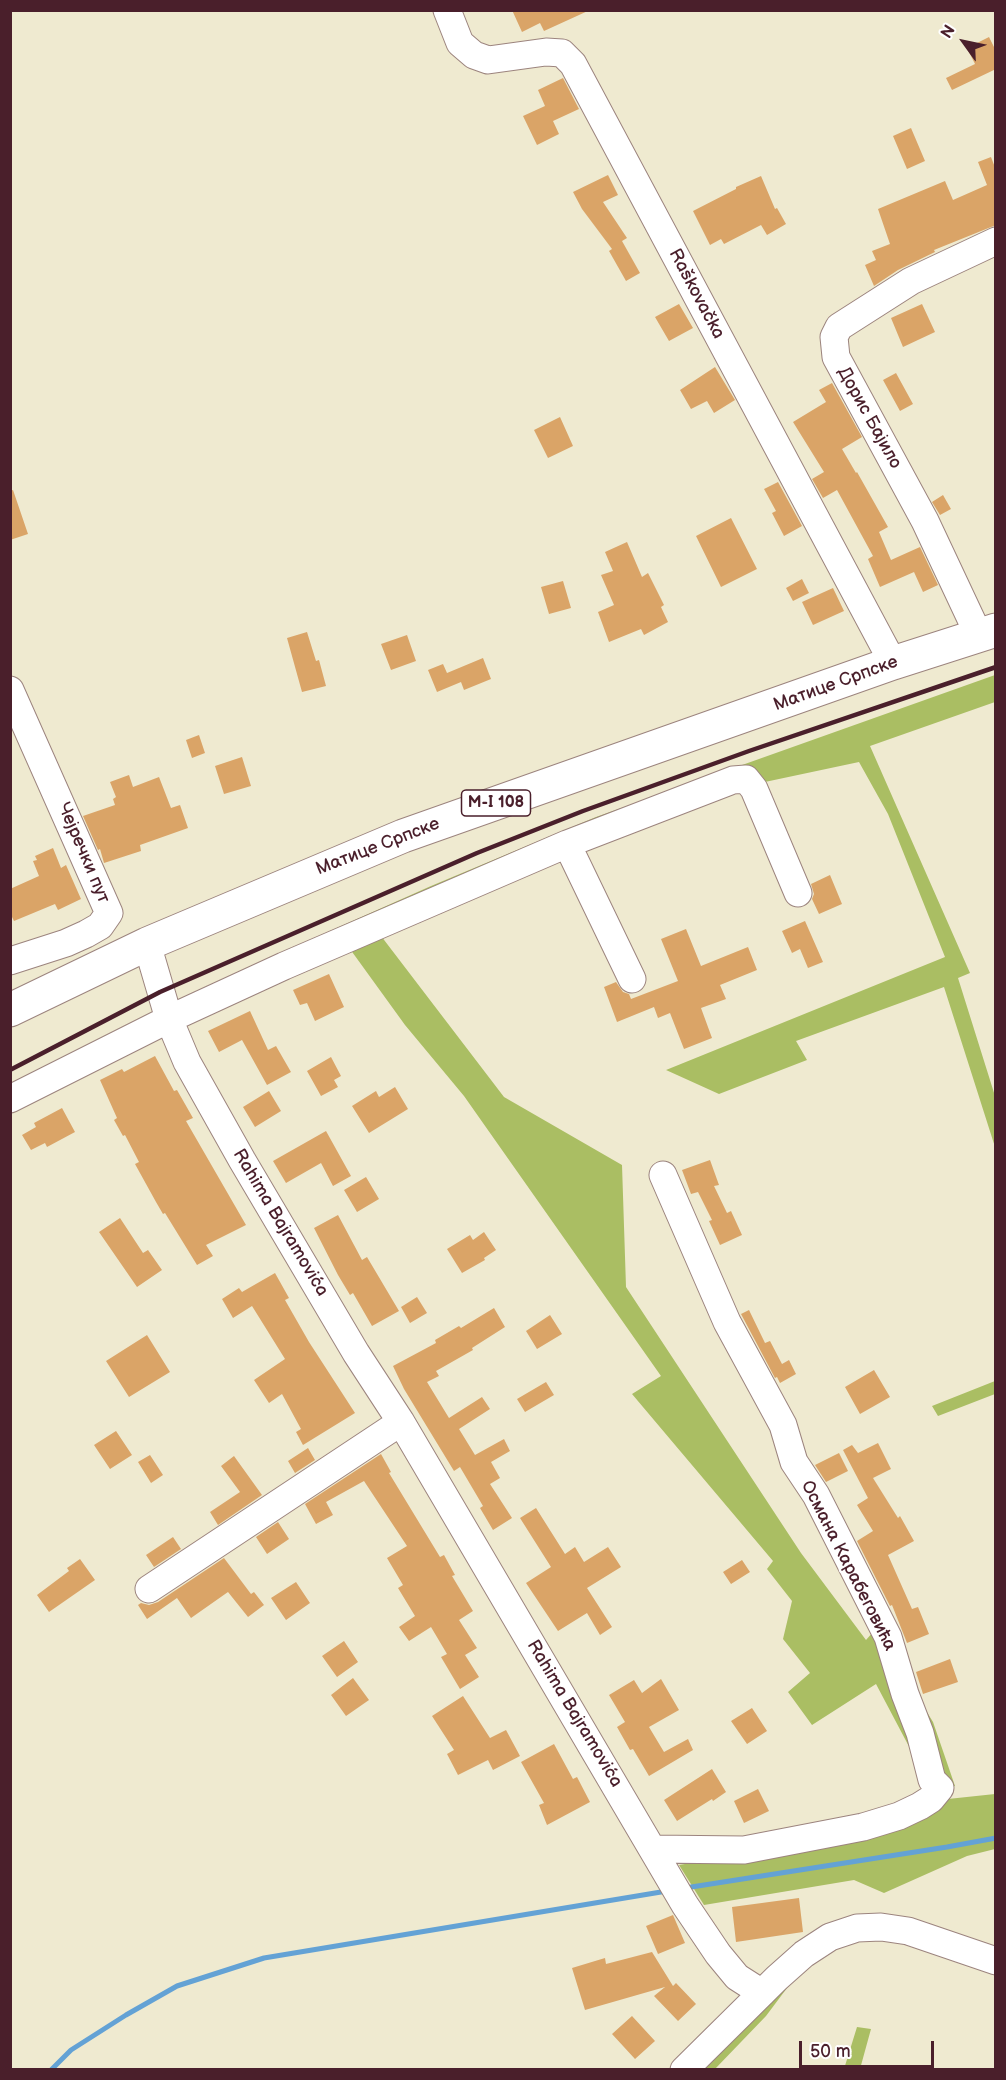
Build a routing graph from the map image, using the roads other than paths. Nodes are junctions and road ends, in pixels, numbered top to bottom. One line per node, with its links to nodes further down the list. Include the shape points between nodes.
1 (447, 10): 4 (street, Raškovačka, via 460,43 474,55 488,60 562,53 573,64)
2 (996, 241): 3 (street, Дорис Бајило, via 911,281 839,327 834,337 836,357)
3 (987, 633): 4 (main road, Матице Српске / M-I 108)
4 (893, 663): 8 (main road, Матице Српске / M-I 108, via 403,836)
5 (10, 690): 9 (street, Чејречки пут, via 109,914 100,927 86,934)
6 (567, 844): 7 (street, via 733,780 746,779 754,789); 10 (street); 12 (street)
7 (798, 893)
8 (147, 944): 11 (main road, Матице Српске / M-I 108); 12 (street, Rahima Bajramovića)
9 (10, 961)
10 (632, 979)
11 (10, 1010)
12 (169, 1019): 13 (street); 15 (street, Rahima Bajramovića, via 187,1062 242,1160)
13 (10, 1099)
14 (663, 1175): 17 (street, Османа Карабеговића, via 728,1322 783,1425 795,1462 816,1495 888,1637 932,1780 940,1788 920,1806 863,1827 744,1850)
15 (401, 1422): 16 (street); 17 (street, Rahima Bajramovića)
16 (148, 1589)
17 (654, 1849): 19 (street, Rahima Bajramovića, via 718,1954 737,1977)
18 (996, 1961): 19 (street, via 908,1931 857,1928 830,1936)
19 (762, 1993): 20 (street)
20 (684, 2070)

